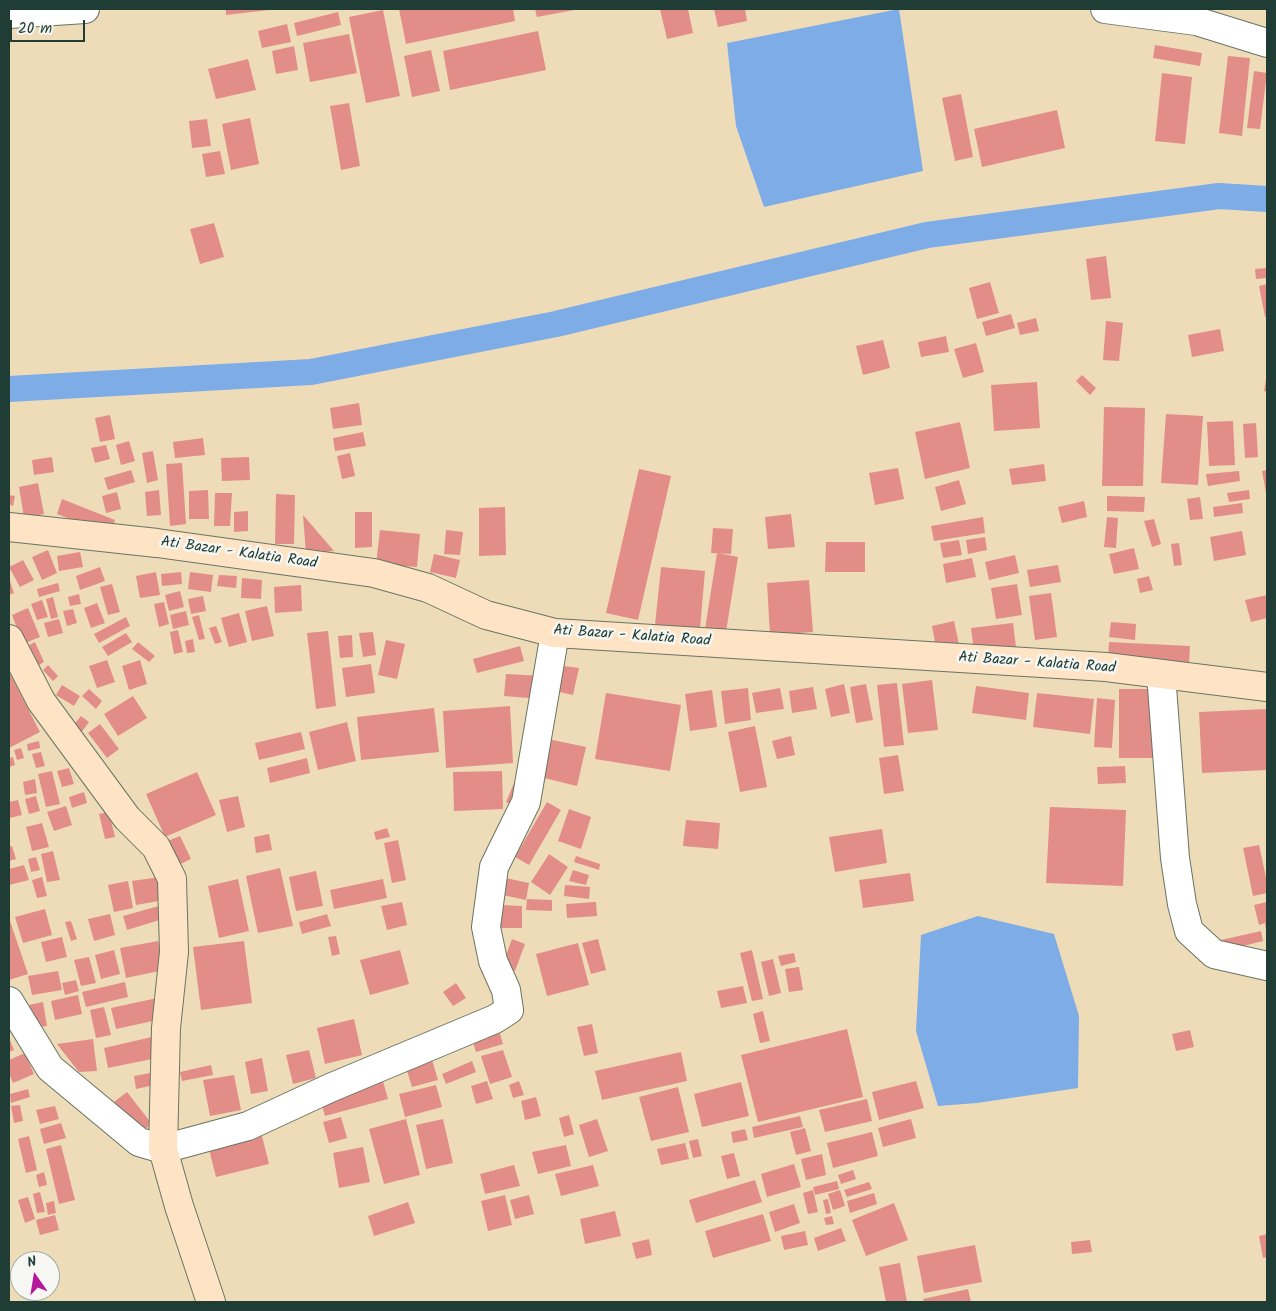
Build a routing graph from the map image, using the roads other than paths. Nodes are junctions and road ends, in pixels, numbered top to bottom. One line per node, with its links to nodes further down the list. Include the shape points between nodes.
1 (85, 9): 3 (street)
2 (1105, 9): 4 (street)
3 (9, 14)
4 (1181, 14): 5 (street)
5 (1267, 43)
6 (9, 527): 7 (main road, Ati Bazar - Kalatia Road, via 157,543 374,573 428,588 486,615)
7 (555, 633): 9 (main road, Ati Bazar - Kalatia Road, via 1106,667); 13 (street, via 526,802 494,867 486,927 493,961 506,990 508,1010 495,1019 248,1126)
8 (9, 639): 13 (main road, via 41,700 127,818 156,847 172,879 174,952 166,1028)
9 (1161, 674): 10 (main road, Ati Bazar - Kalatia Road); 11 (street, via 1175,858 1189,931 1214,954)
10 (1267, 687)
11 (1267, 966)
12 (9, 1001): 13 (street, via 50,1068 139,1142)
13 (163, 1149): 14 (main road)
14 (212, 1302)

